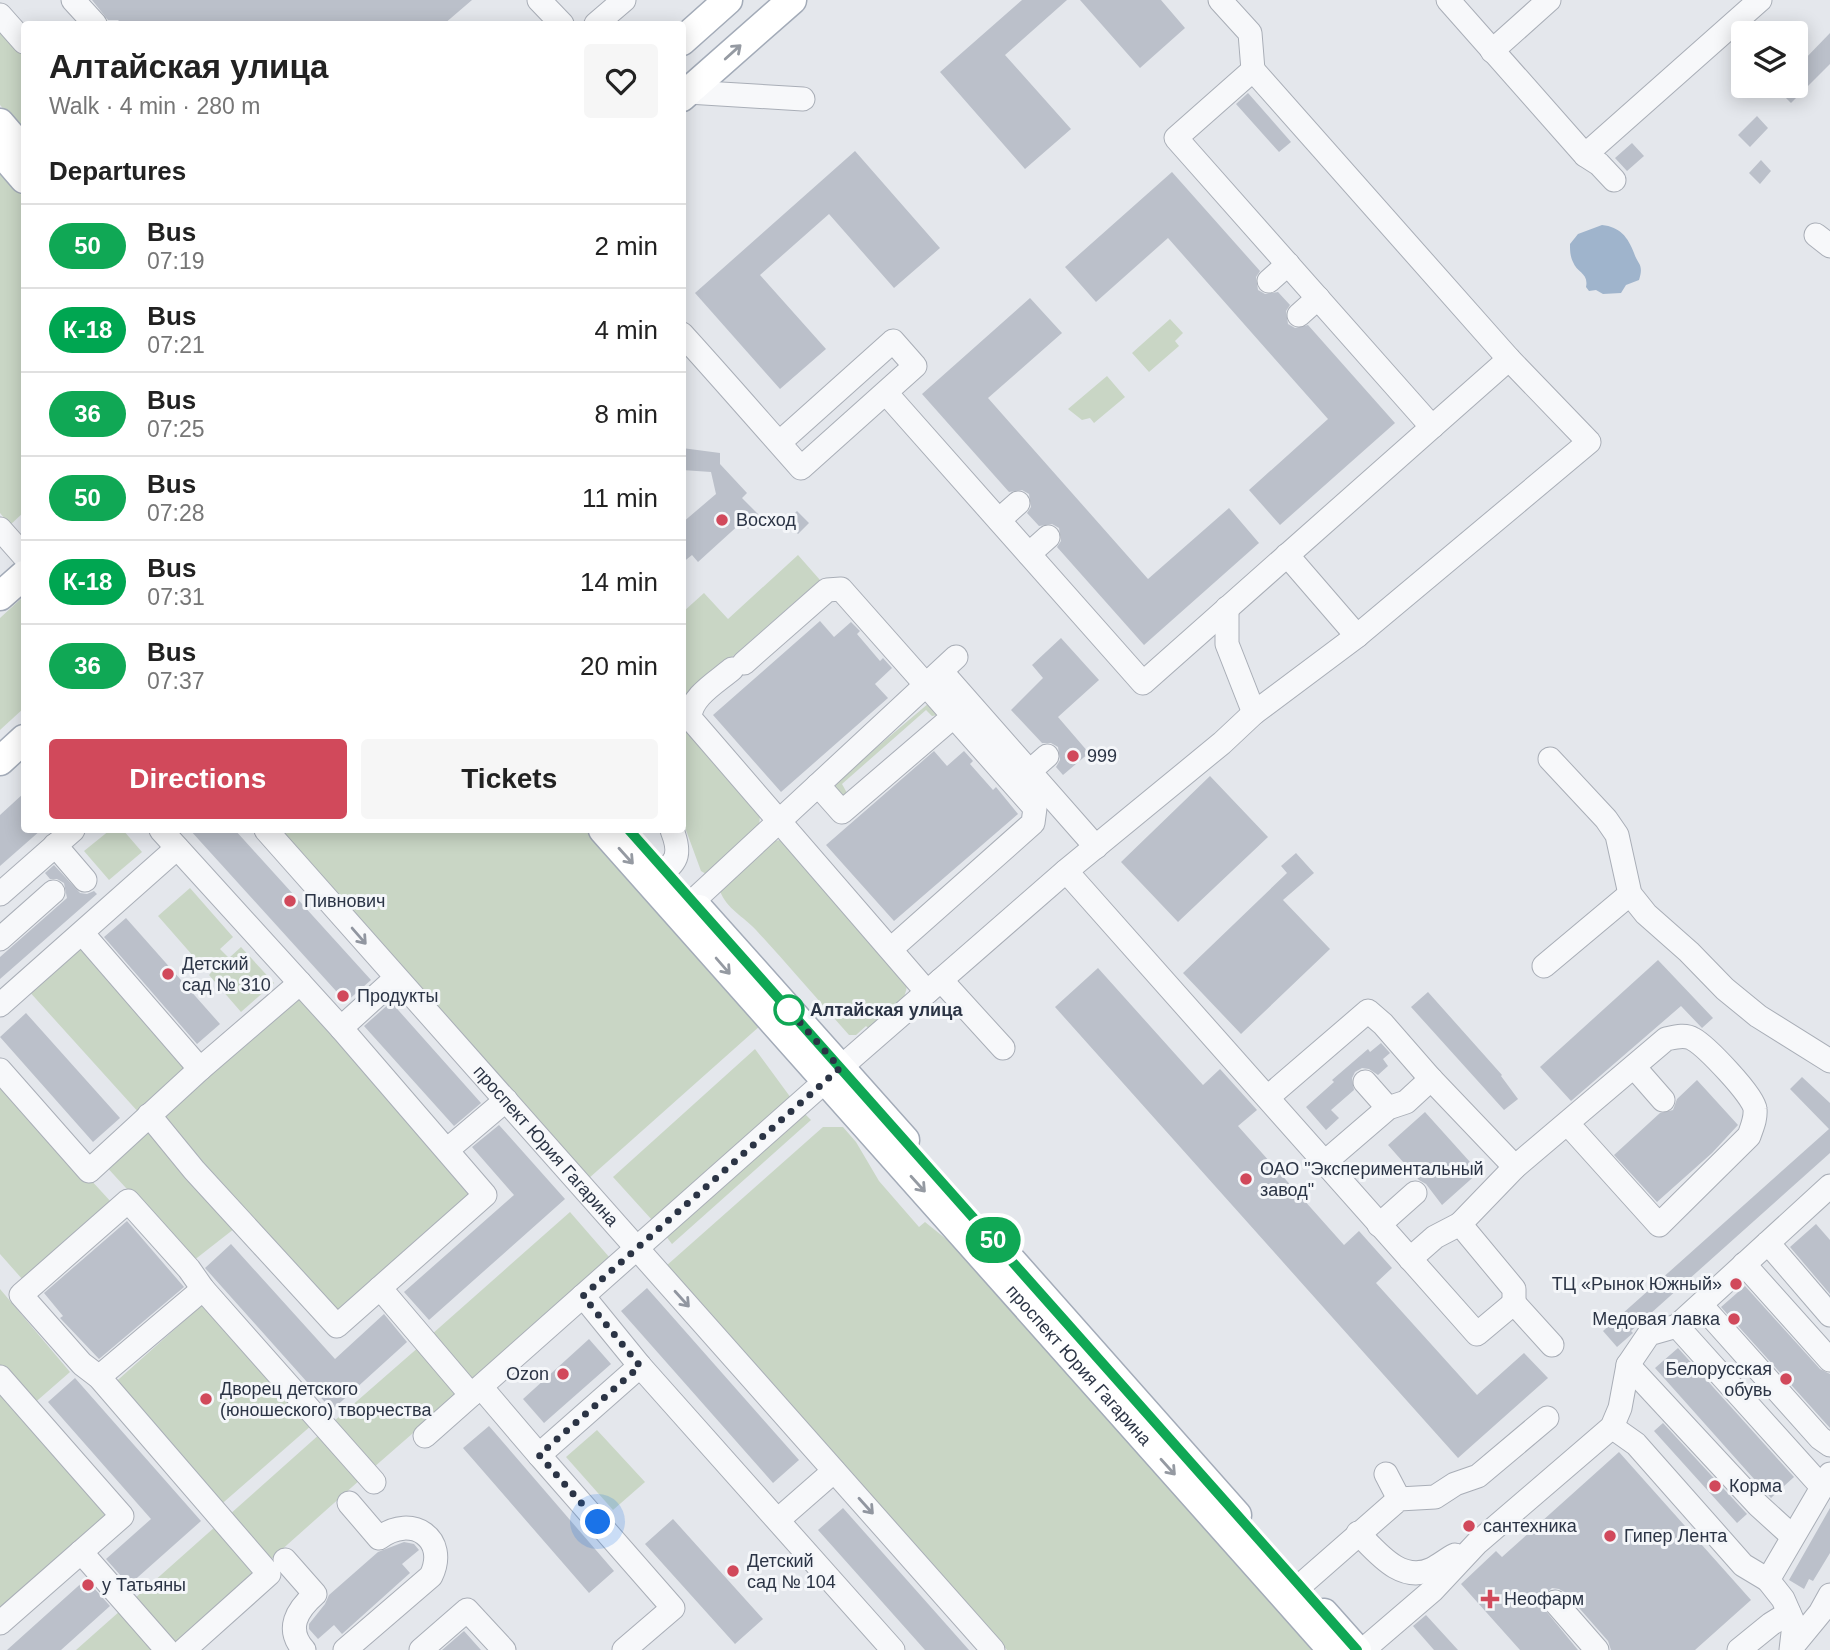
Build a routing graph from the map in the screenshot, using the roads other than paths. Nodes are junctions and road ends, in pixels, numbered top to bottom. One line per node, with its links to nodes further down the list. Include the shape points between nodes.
1 (73, 0): 11 (street)
2 (539, 0): 12 (street)
3 (624, 0): 13 (street)
4 (729, 0): 14 (main road)
5 (792, 0): 18 (main road, one-way to 5)
6 (1220, 0): 17 (street, via 1250,33)
7 (1549, 0): 16 (street)
8 (1760, 0): 24 (street)
9 (1460, 4): 16 (street)
10 (0, 15): 15 (street)
11 (92, 21)
12 (559, 21)
13 (600, 21)
14 (686, 38)
15 (21, 40)
16 (1492, 51): 24 (street)
17 (1253, 69): 27 (street, via 1176,138); 32 (street)
18 (686, 94)
19 (686, 95): 20 (street)
20 (803, 99)
21 (0, 123): 22 (main road)
22 (21, 148)
23 (0, 151): 25 (main road)
24 (1585, 155): 26 (street)
25 (21, 176)
26 (1614, 180)
27 (1288, 264): 28 (street); 29 (street)
28 (1269, 281)
29 (1318, 298): 30 (street); 34 (street)
30 (1299, 315)
31 (686, 338): 35 (street)
32 (1509, 359): 34 (street); 46 (street, via 1589,442)
33 (886, 393): 35 (street, via 801,468); 35 (street, via 915,366 893,341); 37 (street)
34 (1432, 427): 42 (street)
35 (779, 443)
36 (1018, 503): 37 (street)
37 (999, 520): 41 (street)
38 (0, 529): 40 (street)
39 (1048, 537): 41 (street)
40 (21, 553)
41 (1029, 554): 45 (street, via 1143,683)
42 (1287, 555): 45 (street); 46 (street)
43 (21, 578): 44 (main road)
44 (0, 596)
45 (1227, 608): 48 (street, via 1227,644)
46 (1357, 636): 48 (street)
47 (942, 672): 49 (street); 53 (street); 54 (street, via 841,589 827,590 694,702 690,718); 62 (street, via 1039,764)
48 (1254, 713): 62 (street)
49 (954, 716): 53 (street, via 842,812); 74 (street, via 1035,808 1032,823)
50 (21, 743): 52 (main road)
51 (1550, 759): 68 (street, via 1617,835)
52 (0, 761)
53 (818, 785): 54 (street)
54 (779, 820): 70 (street); 74 (street)
55 (69, 833): 61 (street)
56 (164, 833): 63 (street)
57 (269, 833): 76 (street, проспект Юрия Гагарина, one-way to 76)
58 (606, 833): 65 (main road, проспект Юрия Гагарина, one-way to 65)
59 (631, 833): 65 (main road, проспект Юрия Гагарина)
60 (673, 833): 65 (street, via 677,857)
61 (55, 845): 66 (street); 69 (street)
62 (1096, 847): 64 (street)
63 (177, 848): 72 (street); 77 (street)
64 (1066, 871): 78 (street); 89 (street)
65 (657, 877): 70 (main road, проспект Юрия Гагарина)
66 (85, 880)
67 (53, 892): 71 (street)
68 (1629, 894): 75 (street); 82 (street, via 1725,989 1758,1016)
69 (0, 896): 71 (street)
70 (685, 908): 86 (main road, проспект Юрия Гагарина)
71 (19, 922): 73 (street)
72 (83, 934): 79 (street); 84 (street)
73 (0, 939)
74 (891, 949): 78 (street)
75 (1544, 966)
76 (396, 978): 80 (street); 90 (street, проспект Юрия Гагарина)
77 (300, 983): 80 (street); 84 (street)
78 (934, 986): 81 (street); 86 (street)
79 (0, 1005)
80 (341, 1028): 95 (street)
81 (1003, 1048)
82 (1830, 1061)
83 (1635, 1068): 91 (street); 94 (street); 94 (street, via 1666,1040 1692,1038 1748,1094 1755,1107 1749,1136 1658,1225)
84 (201, 1069): 93 (street)
85 (0, 1070): 93 (street, via 89,1171)
86 (832, 1075): 103 (street); 138 (main road, проспект Юрия Гагарина)
87 (1431, 1079): 89 (street, via 1368,1011); 92 (street, via 1406,1102); 97 (street)
88 (1365, 1082): 92 (street)
89 (1268, 1097): 96 (street)
90 (506, 1100): 95 (street); 103 (street, проспект Юрия Гагарина)
91 (1663, 1100)
92 (1388, 1108): 96 (street)
93 (149, 1115): 106 (street, via 337,1326)
94 (1568, 1124): 97 (street)
95 (447, 1150): 106 (street, via 485,1195)
96 (1324, 1163): 101 (street)
97 (1515, 1167): 100 (street)
98 (1415, 1193): 101 (street)
99 (1827, 1195): 102 (street)
100 (1460, 1224): 104 (street); 109 (street, via 1514,1289)
101 (1379, 1225): 104 (street)
102 (1768, 1243): 105 (street); 111 (street)
103 (636, 1249): 108 (street); 125 (street, проспект Юрия Гагарина, one-way to 125)
104 (1410, 1259): 109 (street, via 1477,1334)
105 (1744, 1264): 110 (street); 114 (street)
106 (380, 1288): 119 (street)
107 (203, 1289): 118 (street); 118 (street, via 128,1201 21,1295); 128 (street)
108 (583, 1296): 116 (street); 119 (street)
109 (1514, 1303): 113 (street)
110 (1702, 1305): 112 (street); 123 (street)
111 (1830, 1315)
112 (1677, 1325): 115 (street, via 1650,1335); 127 (street)
113 (1552, 1345)
114 (1830, 1360)
115 (1628, 1365): 121 (street); 133 (street)
116 (640, 1366): 124 (street); 131 (street)
117 (0, 1377): 135 (street, via 122,1516)
118 (99, 1377): 136 (street)
119 (476, 1391): 122 (street); 124 (street)
120 (1547, 1418): 129 (street, via 1478,1476 1435,1497)
121 (1612, 1426): 134 (street); 137 (street, via 1636,1444 1743,1565)
122 (425, 1436)
123 (1830, 1445)
124 (539, 1455): 150 (street, via 673,1608)
125 (834, 1471): 131 (street); 152 (street, проспект Юрия Гагарина, one-way to 152)
126 (1386, 1474): 129 (street)
127 (1826, 1480): 133 (street)
128 (374, 1482)
129 (1399, 1499): 132 (street)
130 (349, 1503): 147 (street, via 379,1538 397,1527 422,1532 433,1544 436,1560 430,1576)
131 (778, 1520): 151 (street)
132 (1358, 1533): 134 (street, via 1394,1567 1410,1573 1430,1570); 138 (street)
133 (1792, 1536): 137 (street)
134 (1477, 1543): 155 (street, via 1433,1590)
135 (81, 1552): 142 (street); 144 (street)
136 (277, 1567): 145 (street); 146 (street, via 315,1594 294,1620 295,1637)
137 (1768, 1580): 141 (street)
138 (1293, 1592): 153 (main road, проспект Юрия Гагарина); 154 (main road, проспект Юрия Гагарина)
139 (1830, 1595): 143 (street)
140 (1555, 1602): 156 (street)
141 (1789, 1613): 143 (street, via 1794,1624); 157 (street)
142 (0, 1623)
143 (1792, 1649)
144 (167, 1650)
145 (184, 1650)
146 (304, 1650)
147 (345, 1650)
148 (421, 1650): 149 (street, via 467,1610)
149 (503, 1650)
150 (624, 1650)
151 (893, 1650)
152 (993, 1650)
153 (1332, 1650)
154 (1357, 1650)
155 (1363, 1650)
156 (1597, 1650)
157 (1739, 1650)

